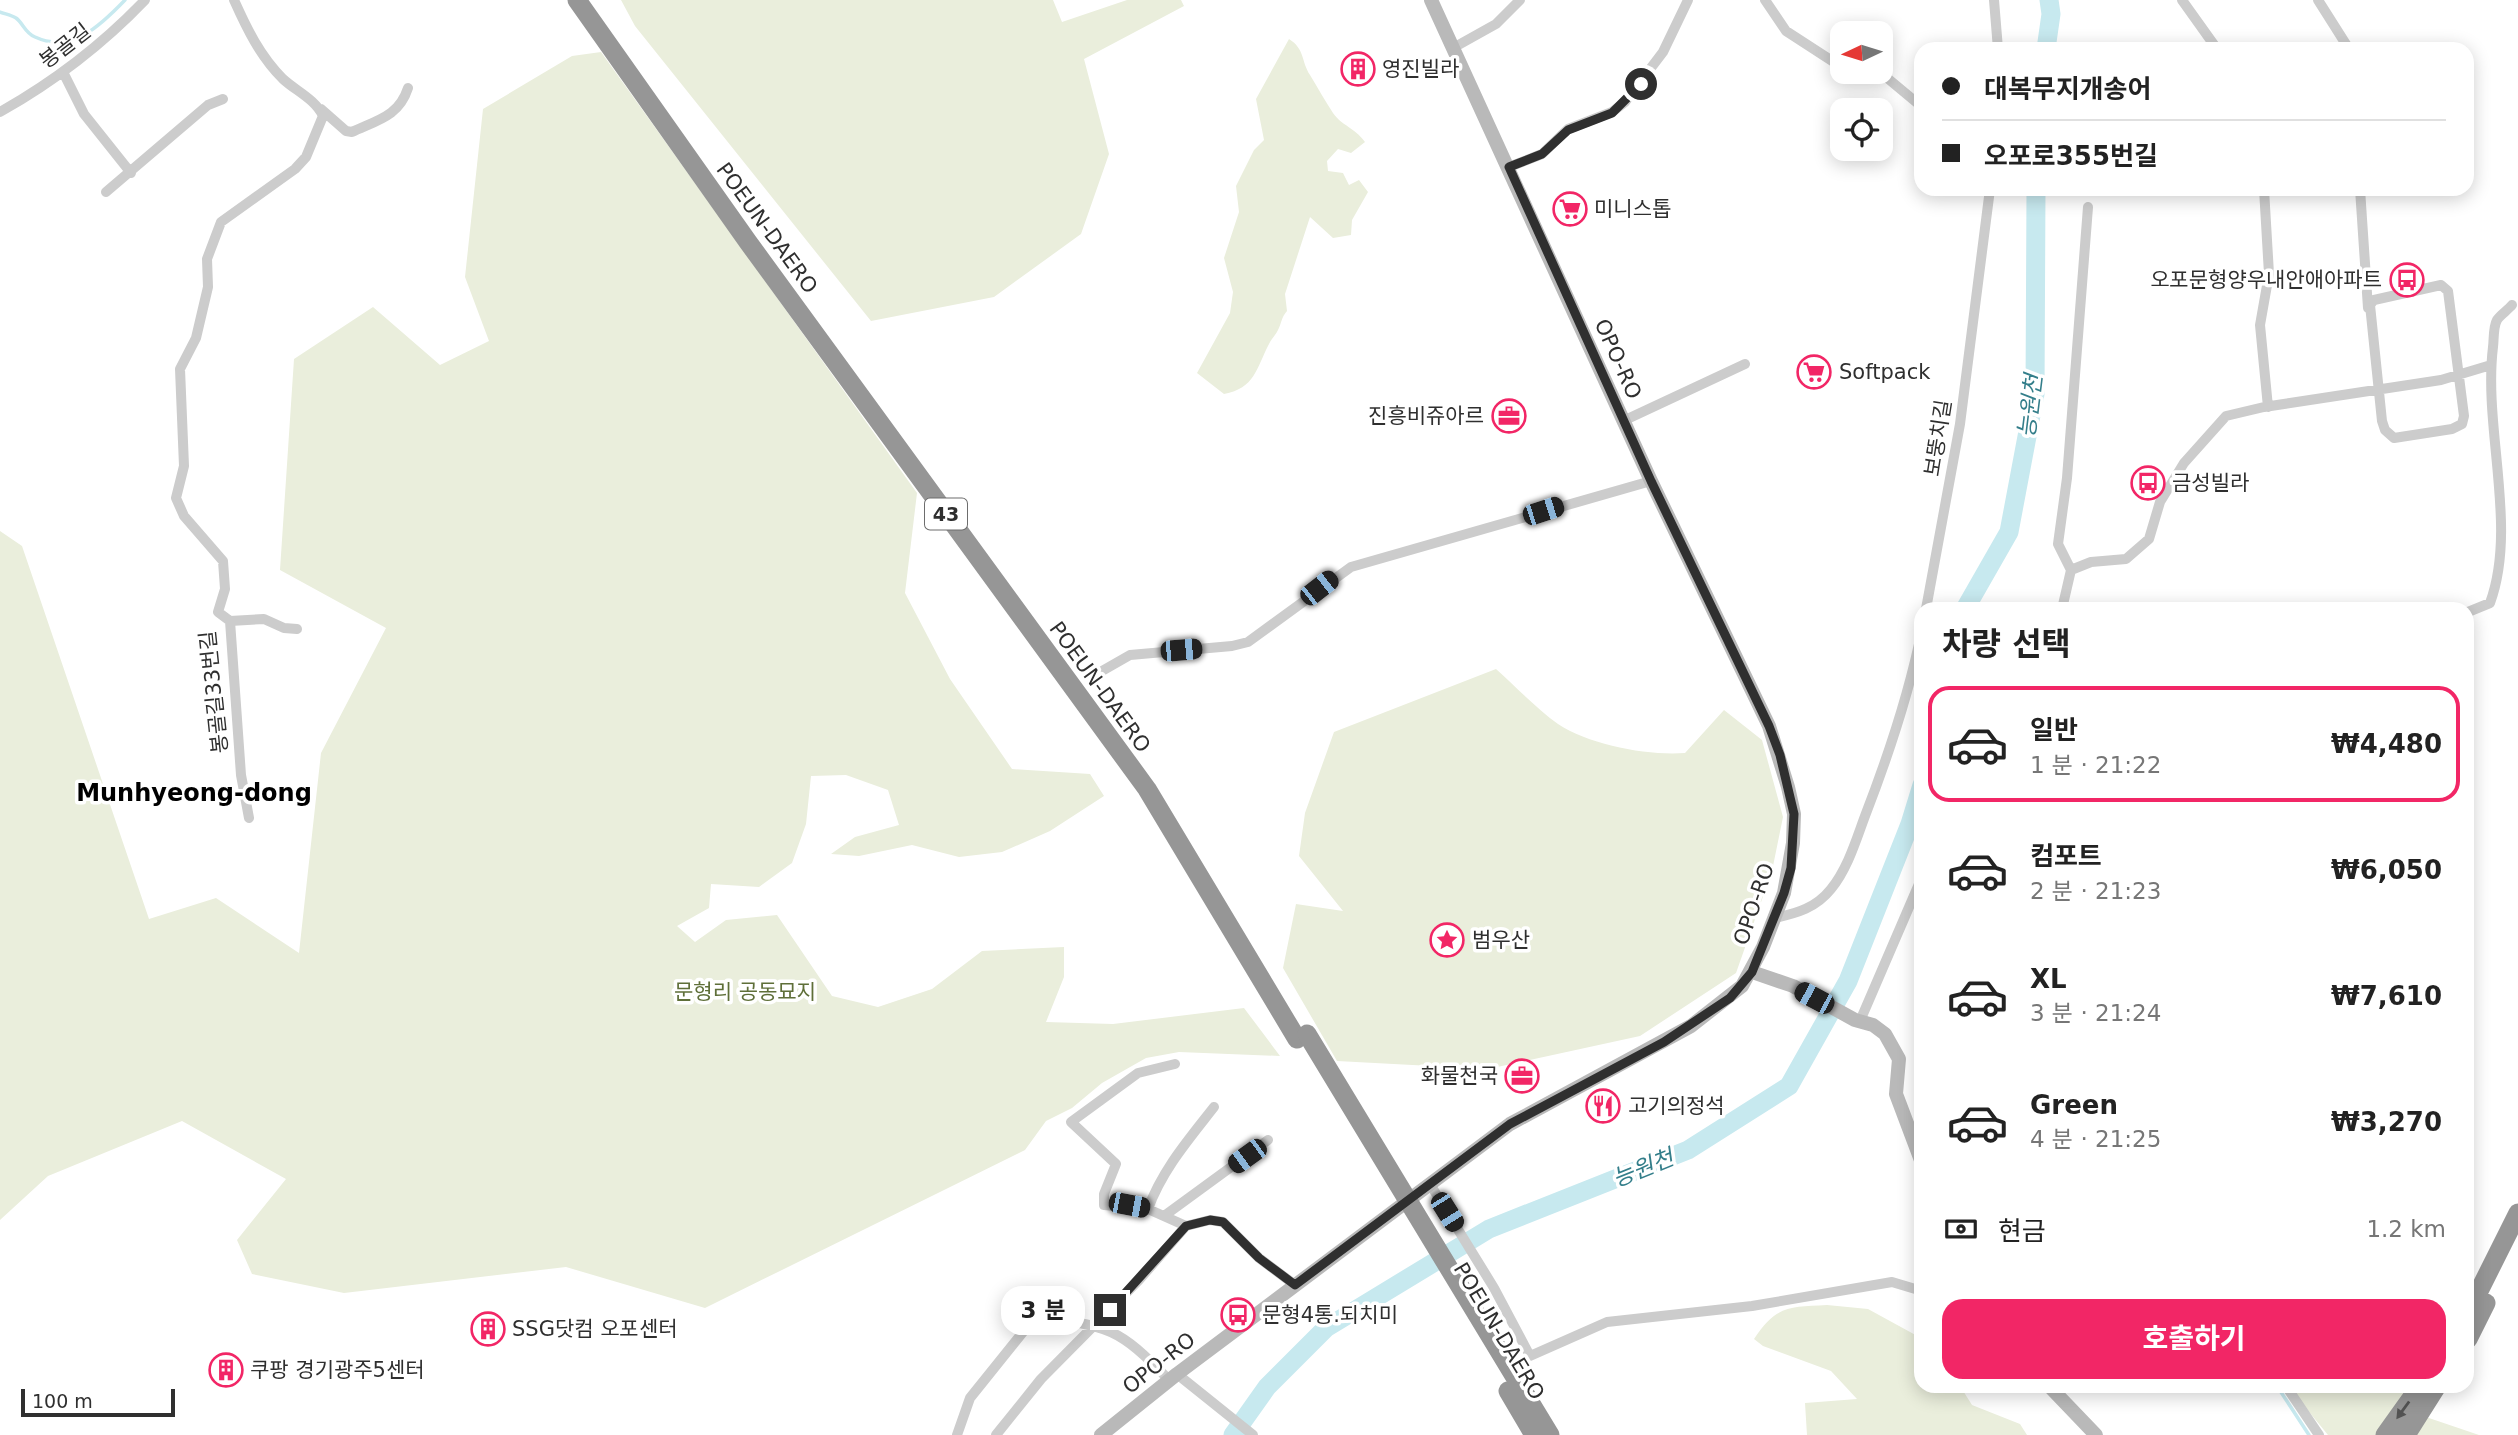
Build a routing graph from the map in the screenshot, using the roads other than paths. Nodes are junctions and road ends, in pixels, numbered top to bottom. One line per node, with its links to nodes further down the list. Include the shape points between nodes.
1 (145, 0): 17 (street, 봉골길, via 113,34)
2 (234, 0): 22 (street, via 258,49 283,78)
3 (577, 0): 53 (highway, POEUN-DAERO / 43, via 1147,789)
4 (591, 0): 53 (highway, POEUN-DAERO / 43, via 1137,757 1216,879)
5 (1430, 0): 15 (street, OPO-RO)
6 (1520, 0): 15 (street, via 1488,30)
7 (1688, 0): 24 (street, via 1663,52 1625,102 1612,113 1568,130 1542,154)
8 (1765, 0): 16 (street, via 1786,31)
9 (1994, 0): 12 (street)
10 (2182, 0): 13 (street)
11 (2318, 0): 14 (street)
12 (1997, 42)
13 (2212, 42)
14 (2345, 42)
15 (1452, 48): 24 (street, OPO-RO)
16 (1830, 60)
17 (64, 74): 23 (street, 봉골길); 25 (street, via 84,114)
18 (1894, 84): 21 (street)
19 (408, 88): 22 (street, via 404,103 390,114 352,132)
20 (223, 99): 25 (street, via 208,105)
21 (1914, 100)
22 (319, 107): 44 (street, 봉골길33번길, via 323,116 306,157 221,222 206,259 208,287 196,338 180,369 184,466 176,498 223,561 225,589 218,612)
23 (0, 112)
24 (1509, 167): 38 (street, OPO-RO)
25 (131, 173): 26 (street)
26 (106, 192)
27 (1989, 196): 41 (street, 보뚱치길, via 1958,437)
28 (2264, 196): 37 (street, via 2269,274 2260,325)
29 (2361, 196): 32 (street)
30 (2088, 207): 40 (street, via 2058,544)
31 (2512, 305): 34 (street, via 2497,321)
32 (2369, 310): 35 (street, via 2374,300 2445,287); 36 (street)
33 (1745, 364): 38 (street)
34 (2491, 365): 35 (street); 43 (street, via 2504,557 2490,603)
35 (2459, 376): 36 (street); 36 (street, via 2464,416 2462,424 2452,429 2394,438 2385,430)
36 (2378, 391): 37 (street)
37 (2268, 407): 40 (street, via 2225,416 2184,463 2160,502 2148,539 2126,559 2091,562)
38 (1623, 421): 39 (street, OPO-RO)
39 (1651, 481): 47 (street, via 1351,567 1248,642 1130,654); 50 (street, OPO-RO, via 1780,755 1794,814 1791,868)
40 (2071, 570): 42 (street)
41 (1927, 602)
42 (2064, 602)
43 (2474, 610)
44 (230, 621): 45 (street, via 264,619); 48 (street, 봉골길33번길, via 241,775)
45 (297, 629)
46 (1914, 667): 50 (street, via 1890,751 1844,868 1816,903 1800,913)
47 (1102, 671)
48 (249, 818)
49 (1914, 895): 52 (street)
50 (1775, 918): 51 (street, OPO-RO)
51 (1752, 972): 52 (street, via 1793,986); 58 (street, OPO-RO, via 1713,1011 1664,1042 1537,1107)
52 (1858, 1021): 57 (street, via 1885,1034 1899,1059 1896,1094)
53 (1302, 1036): 78 (highway, POEUN-DAERO / 43, bridge); 79 (highway, 43, bridge)
54 (1175, 1064): 59 (street, via 1138,1073 1071,1122 1116,1164 1104,1205)
55 (1214, 1107): 59 (street, via 1178,1153)
56 (1268, 1140): 61 (street)
57 (1914, 1142)
58 (1430, 1184): 64 (street, OPO-RO); 65 (street, via 1530,1356 1607,1322 1752,1306 1892,1282)
59 (1148, 1209): 61 (street)
60 (2518, 1213): 66 (highway)
61 (1164, 1216): 62 (street)
62 (1186, 1226): 64 (street, via 1223,1222); 67 (street)
63 (2518, 1241): 68 (highway)
64 (1295, 1285): 69 (street, OPO-RO)
65 (1914, 1289)
66 (2474, 1301)
67 (1096, 1325): 69 (street, via 1117,1333); 74 (street, via 1035,1317 970,1398); 75 (street, via 1041,1379)
68 (2474, 1327)
69 (1173, 1377): 76 (street, OPO-RO); 77 (street)
70 (2056, 1393): 80 (street)
71 (2291, 1393): 81 (street)
72 (2415, 1393): 82 (highway, one-way to 82)
73 (2433, 1393): 83 (highway)
74 (957, 1435)
75 (996, 1435)
76 (1101, 1435)
77 (1253, 1435)
78 (1534, 1435)
79 (1550, 1435)
80 (2096, 1435)
81 (2319, 1435)
82 (2385, 1435)
83 (2406, 1435)

